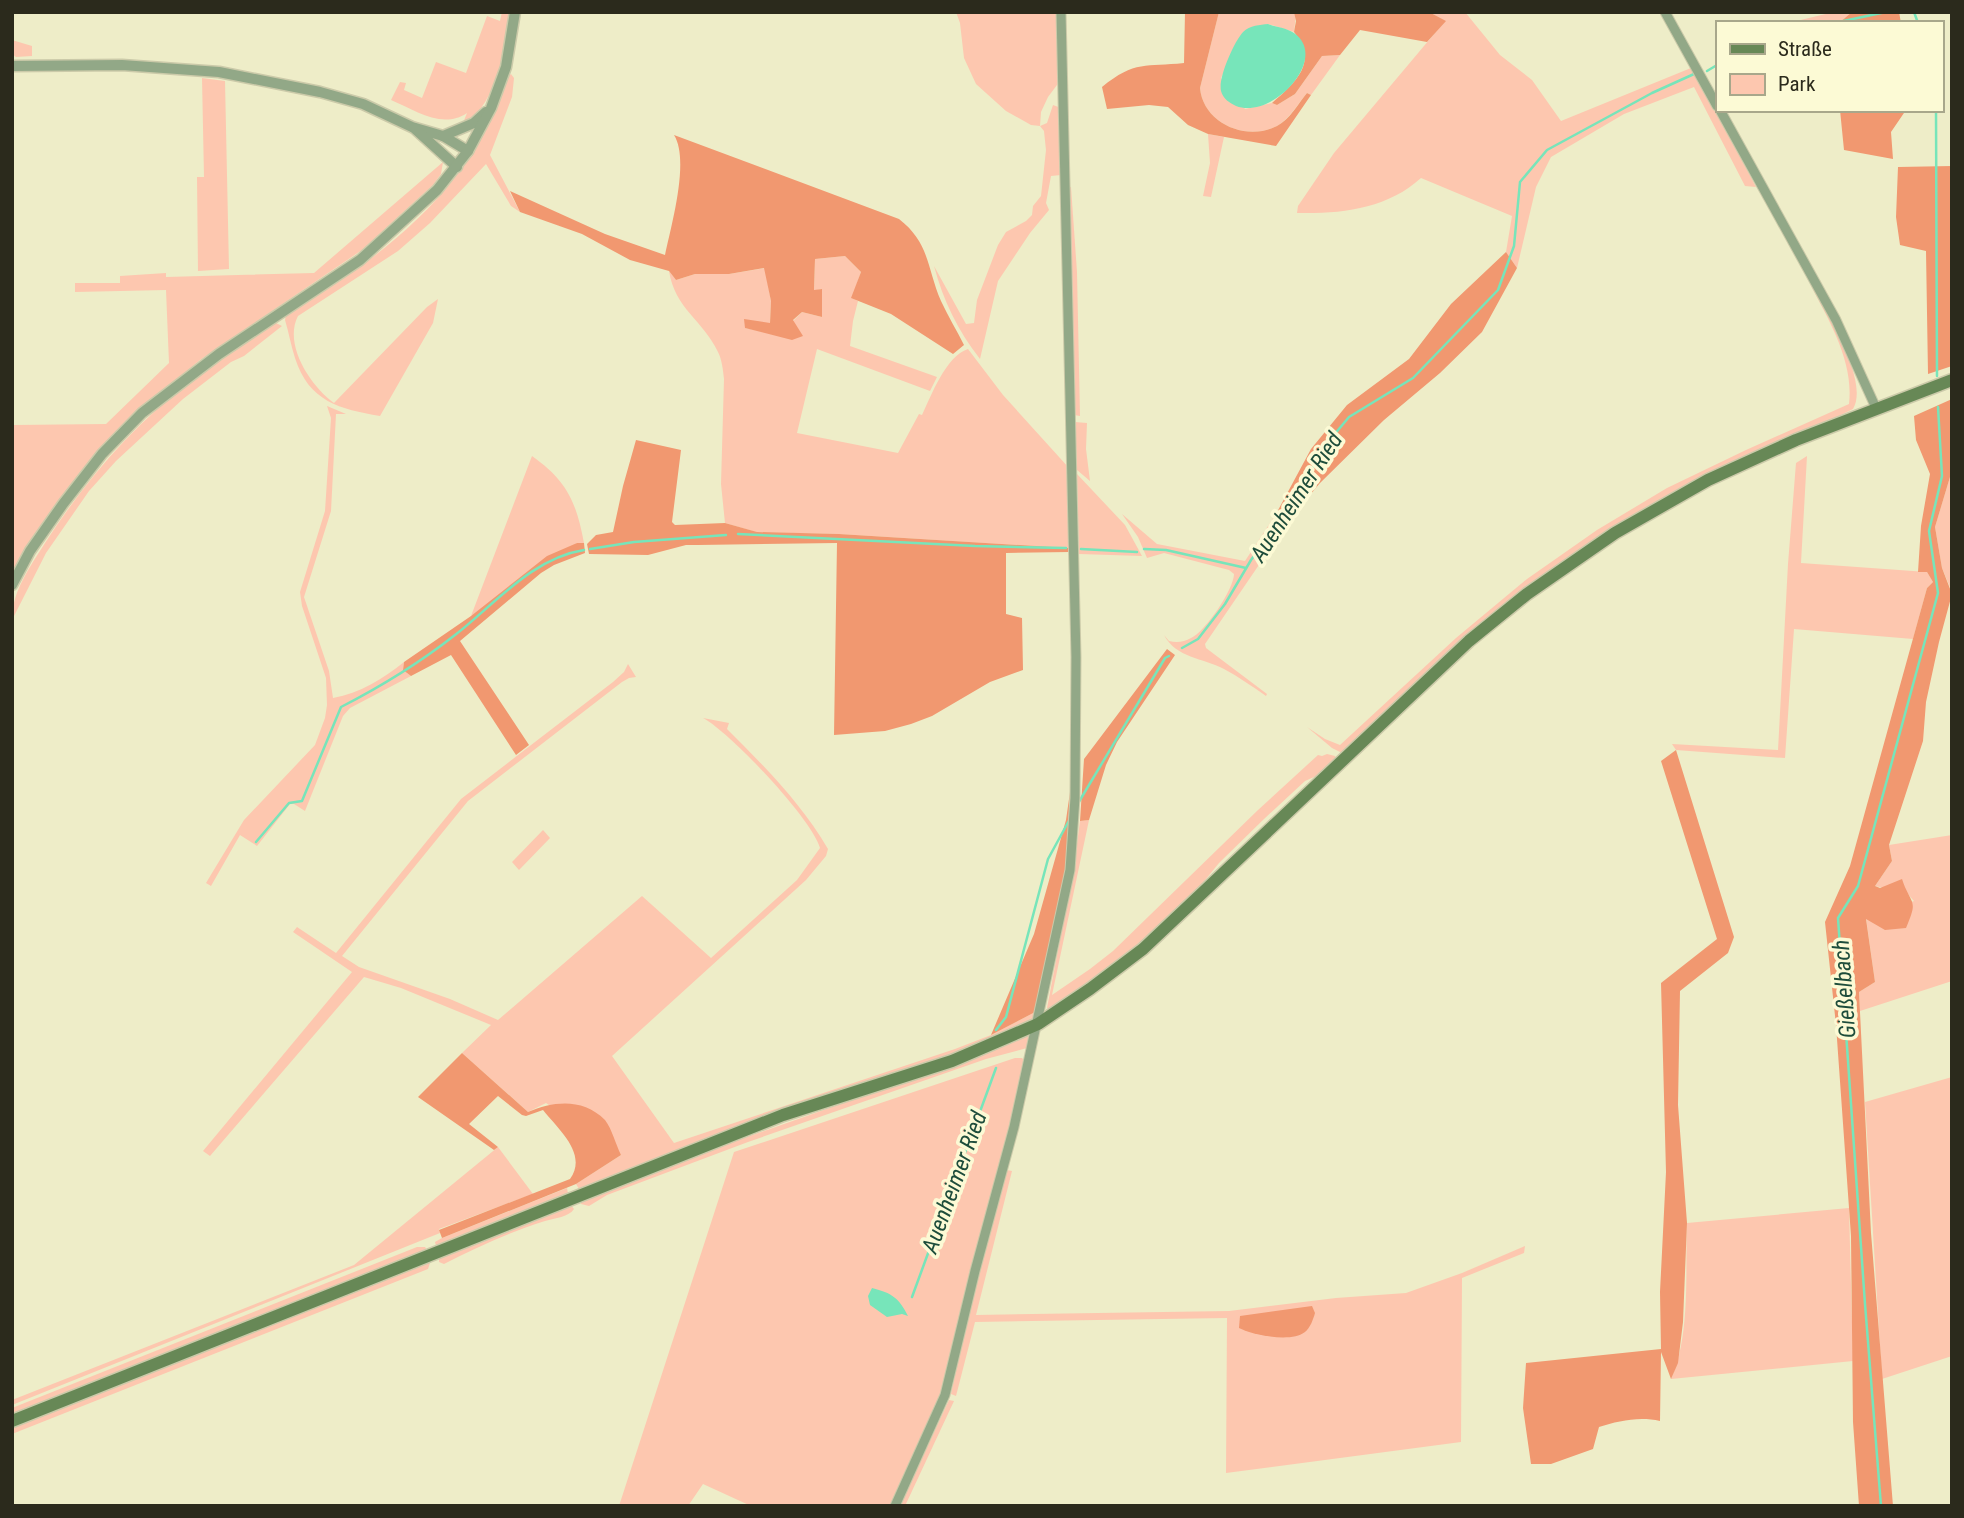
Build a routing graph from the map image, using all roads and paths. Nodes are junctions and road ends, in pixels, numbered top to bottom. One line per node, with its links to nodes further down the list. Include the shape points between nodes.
1 (515, 12): 6 (street, via 506,67)
2 (1060, 12): 15 (street, via 1072,420 1075,798 1070,870)
3 (1665, 12): 5 (street)
4 (12, 66): 8 (street, via 122,65 219,72 363,104)
5 (1716, 104)
6 (491, 108): 9 (street, via 474,122); 10 (street)
7 (1720, 112): 13 (street, via 1836,320)
8 (412, 127): 9 (street); 11 (street)
9 (443, 136): 10 (street)
10 (468, 151): 11 (street)
11 (457, 167): 14 (street, via 360,260 219,354 142,413 63,504)
12 (1951, 380): 13 (main road)
13 (1876, 408): 15 (main road, via 1708,480 1615,533 1527,594 1469,641 1143,949)
14 (12, 585)
15 (1038, 1024): 16 (main road, via 952,1061 783,1115); 17 (street, via 945,1395)
16 (12, 1421)
17 (895, 1506)

